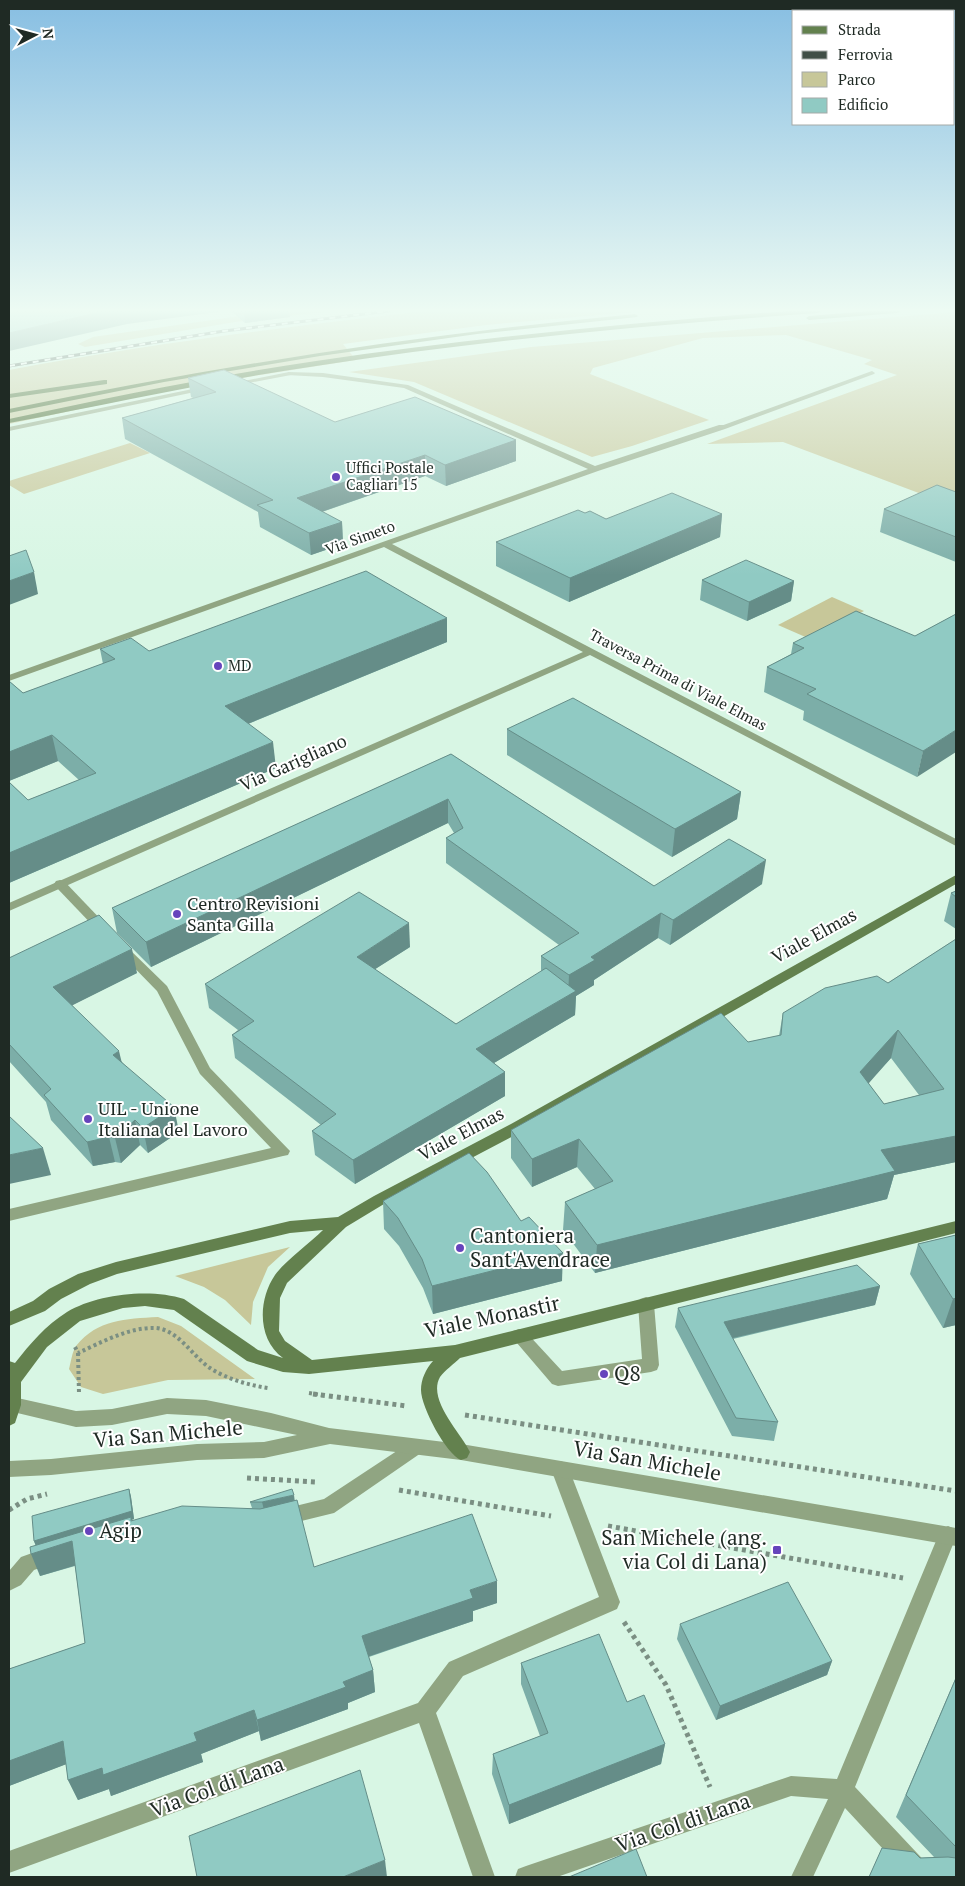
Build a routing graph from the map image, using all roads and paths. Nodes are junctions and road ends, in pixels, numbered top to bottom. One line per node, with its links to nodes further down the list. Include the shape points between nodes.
1 (67, 399): 6 (highway)
2 (116, 399): 7 (highway)
3 (155, 399): 8 (street)
4 (436, 399): 9 (street)
5 (800, 399): 9 (street, Via Simeto)
6 (9, 411)
7 (9, 421)
8 (9, 429)
9 (595, 469): 10 (street, Via Simeto)
10 (385, 544): 11 (street, Traversa Prima di Viale Elmas); 12 (street, Via Simeto)
11 (590, 652): 13 (street, Traversa Prima di Viale Elmas); 15 (street, Via Garigliano)
12 (9, 678)
13 (956, 843)
14 (956, 879): 18 (main road, Viale Elmas, via 516,1128)
15 (60, 884): 16 (street, Via Garigliano); 17 (street, via 162,989 205,1071 283,1150)
16 (9, 906)
17 (9, 1215)
18 (341, 1223): 21 (main road, Viale Elmas, via 290,1227 116,1268 84,1279 39,1306); 25 (main road, via 281,1279 272,1298 272,1332 279,1346)
19 (956, 1227): 20 (main road, Viale Monastir)
20 (646, 1304): 23 (main road, Viale Monastir); 23 (street, via 651,1365 558,1379)
21 (9, 1319)
22 (62, 1325): 25 (main road, Viale Monastir, via 74,1316 101,1306 145,1299 178,1304 253,1356 283,1365); 26 (main road, Viale Monastir); 27 (path, via 78,1353 116,1337 152,1328 161,1329 174,1336 205,1364 228,1376)
23 (519, 1336): 24 (main road, Viale Monastir)
24 (455, 1352): 25 (main road, Viale Monastir); 29 (main road, via 434,1373 429,1392)
25 (309, 1367)
26 (11, 1373): 30 (main road)
27 (277, 1389)
28 (307, 1393): 29 (path)
29 (434, 1410): 33 (main road); 38 (path)
30 (11, 1412): 31 (street, Via San Michele, via 76,1419 112,1417 167,1406 206,1408 271,1420)
31 (329, 1436): 32 (street, Via San Michele); 34 (street, Via San Michele, via 264,1450 188,1453 51,1468)
32 (415, 1447): 33 (street, Via San Michele); 37 (street)
33 (461, 1452): 35 (street, Via San Michele)
34 (9, 1469)
35 (560, 1469): 42 (street); 43 (street, Via San Michele)
36 (244, 1478): 37 (path)
37 (360, 1485): 41 (street, via 328,1507); 42 (path)
38 (956, 1491)
39 (52, 1493): 40 (path, via 27,1500)
40 (9, 1510)
41 (264, 1521)
42 (580, 1522): 46 (path); 47 (street)
43 (952, 1536): 46 (street)
44 (64, 1551): 45 (street, via 28,1563)
45 (9, 1582)
46 (930, 1583): 49 (street)
47 (610, 1602): 48 (street, via 456,1669); 50 (path, via 666,1685)
48 (425, 1711): 51 (street, Via Col di Lana); 52 (street)
49 (843, 1790): 50 (street, Via Col di Lana, via 791,1786); 54 (street); 55 (street)
50 (720, 1810): 53 (street, Via Col di Lana)
51 (9, 1862)
52 (484, 1877)
53 (526, 1877)
54 (802, 1877)
55 (924, 1877)

